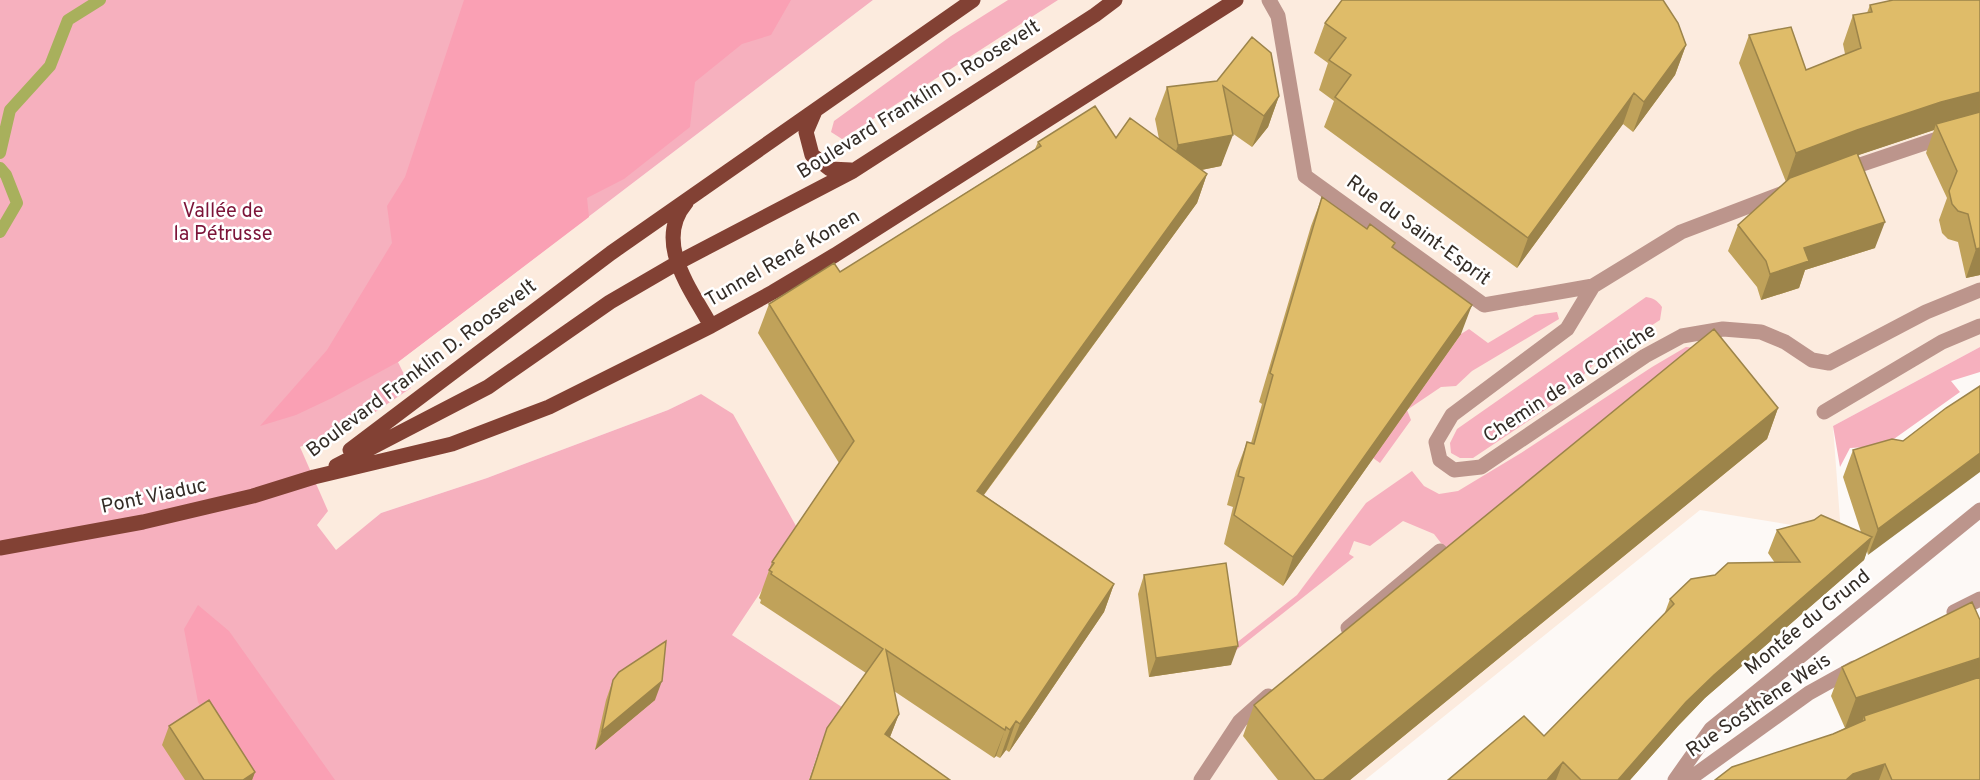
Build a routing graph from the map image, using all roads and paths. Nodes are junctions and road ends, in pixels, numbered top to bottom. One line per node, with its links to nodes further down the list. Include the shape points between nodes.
1 (973, 0): 5 (main road, Boulevard Franklin D. Roosevelt)
2 (1115, 0): 7 (main road, Boulevard Franklin D. Roosevelt)
3 (1236, 0): 14 (main road, Tunnel René Konen, via 835,255)
4 (1269, 0): 12 (street, Rue du Saint-Esprit, via 1278,16 1305,176 1484,305)
5 (815, 111): 7 (main road, via 807,132 812,154 830,169); 10 (main road, Boulevard Franklin D. Roosevelt)
6 (1980, 128): 8 (street)
7 (853, 171): 11 (main road, Boulevard Franklin D. Roosevelt)
8 (1829, 176)
9 (1799, 187): 12 (street, Rue du Saint-Esprit, via 1681,232)
10 (692, 196): 11 (main road, Boulevard Franklin D. Roosevelt, via 680,210 673,228); 17 (main road, Boulevard Franklin D. Roosevelt)
11 (677, 264): 14 (main road); 17 (main road, Boulevard Franklin D. Roosevelt, via 610,302 488,387)
12 (1593, 286): 13 (street, Chemin de la Corniche, via 1567,329 1452,415 1436,442 1440,460 1454,470 1481,467 1682,336 1723,329 1761,332 1812,360 1829,363 1926,312)
13 (1980, 290)
14 (711, 326): 17 (main road, Tunnel René Konen, via 538,411 452,444)
15 (1980, 326): 16 (street, via 1942,342)
16 (1824, 412)
17 (314, 477): 19 (main road, Pont Viaduc, via 143,522)
18 (1980, 510): 27 (street, Montée du Grund, via 1711,729)
19 (0, 548)
20 (1440, 551): 23 (street)
21 (1980, 599): 22 (street)
22 (1940, 620)
23 (1339, 636)
24 (1869, 659): 28 (street, Rue Sosthène Weis, via 1809,693)
25 (1278, 688): 26 (street, via 1240,721)
26 (1201, 780)
27 (1675, 780)
28 (1688, 780)

